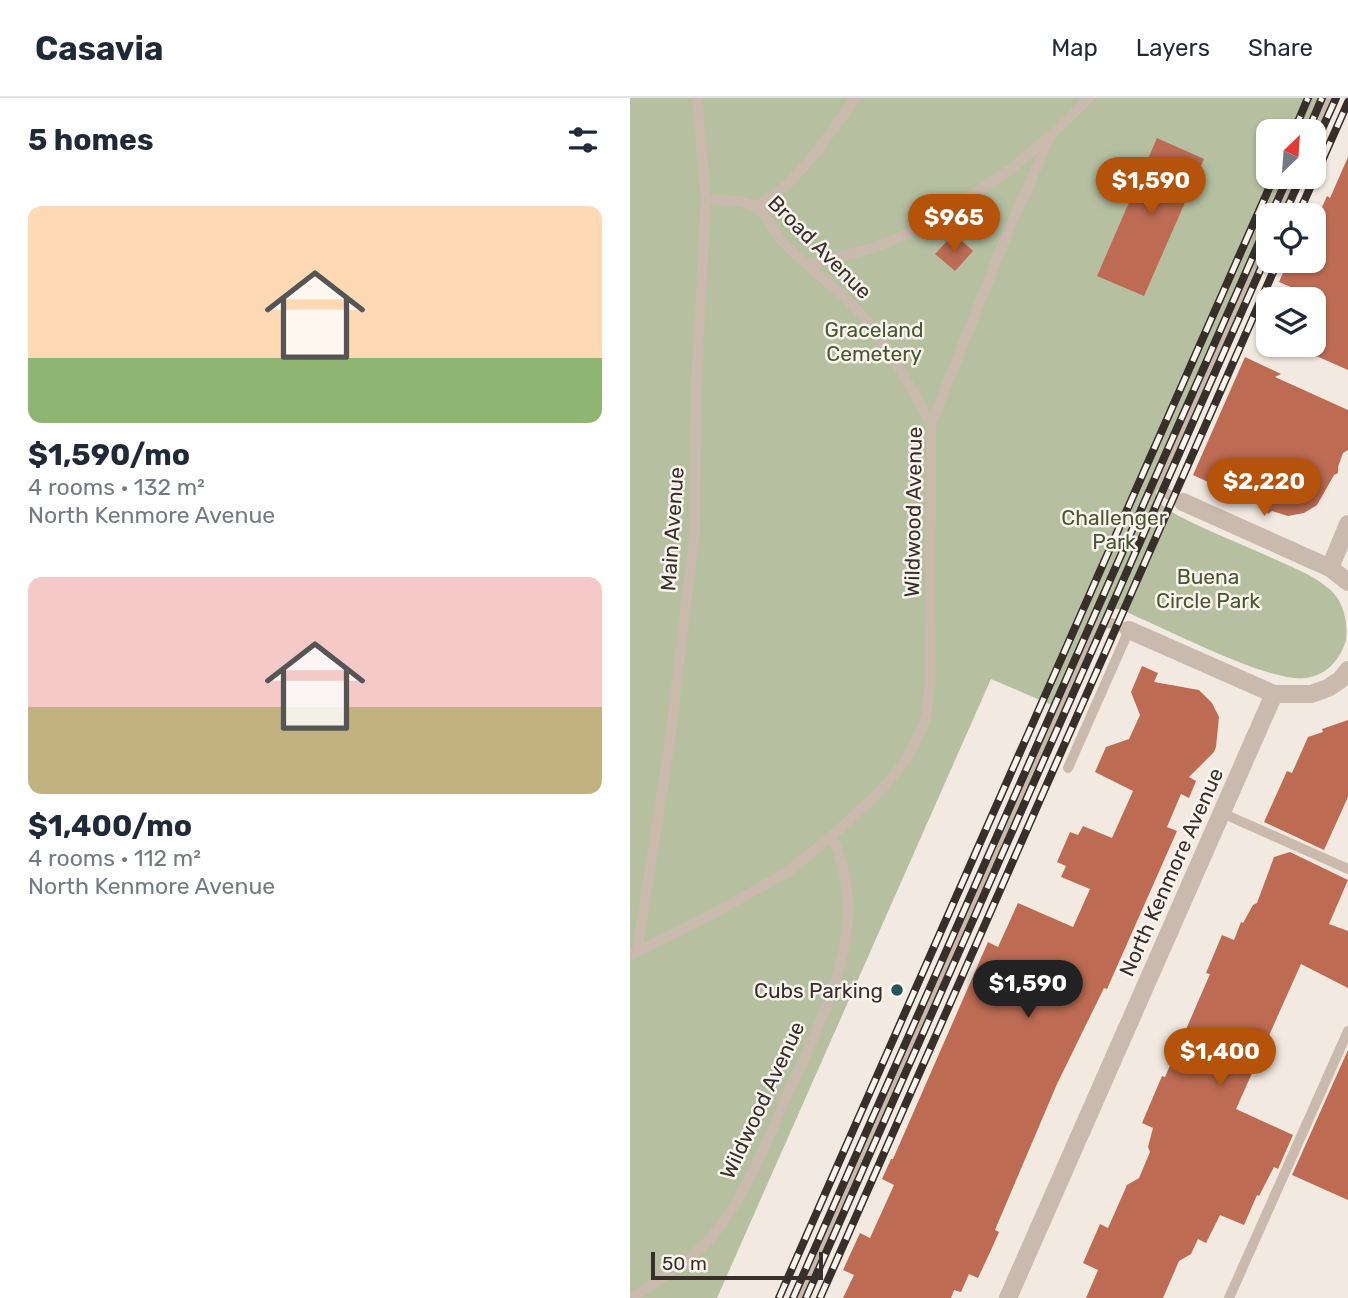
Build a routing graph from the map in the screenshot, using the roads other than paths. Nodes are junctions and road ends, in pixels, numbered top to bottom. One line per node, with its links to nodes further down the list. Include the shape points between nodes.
1 (697, 98): 7 (lane, Main Avenue)
2 (856, 98): 8 (lane, via 787,185)
3 (1089, 98): 6 (lane)
4 (1333, 98): 5 (lane)
5 (1324, 119)
6 (1051, 135): 9 (lane, via 1012,169 926,226 873,248); 11 (lane, Wildwood Avenue)
7 (706, 199): 8 (lane, Broad Avenue); 23 (lane, Main Avenue, via 696,389 695,531 669,747)
8 (756, 207): 9 (lane, Broad Avenue)
9 (807, 265): 11 (lane, Broad Avenue, via 856,309 900,369)
10 (1256, 272): 12 (lane, via 1161,480 1165,492)
11 (931, 424): 21 (lane, Wildwood Avenue, via 930,685 925,721 896,776)
12 (1183, 502): 14 (street)
13 (1348, 524): 14 (street)
14 (1330, 568): 15 (street)
15 (1348, 582)
16 (1129, 630): 18 (street); 19 (lane); 26 (lane, via 1107,622 1097,629)
17 (1348, 670): 18 (street, via 1328,688 1311,694)
18 (1274, 694): 20 (street, North Kenmore Avenue)
19 (1068, 768)
20 (1222, 813): 22 (lane); 27 (street, North Kenmore Avenue)
21 (832, 836): 23 (lane, Wildwood Avenue, via 786,873); 25 (lane, Wildwood Avenue, via 847,885 848,919 831,998 753,1173 718,1229 678,1266)
22 (1348, 869)
23 (633, 954)
24 (1348, 1031): 28 (lane)
25 (633, 1298)
26 (802, 1298)
27 (1008, 1298)
28 (1229, 1298)

